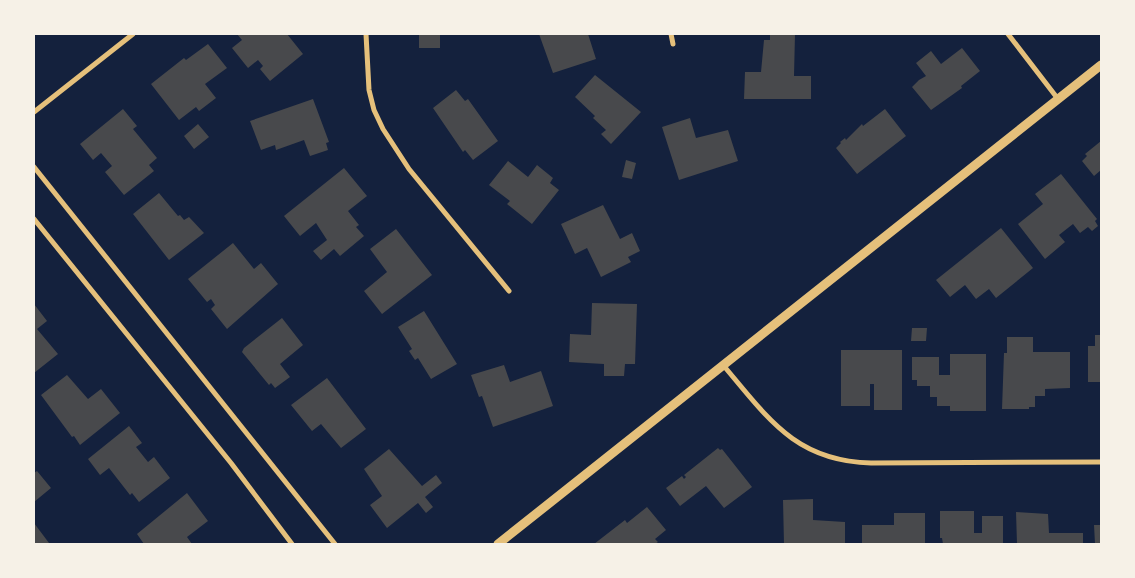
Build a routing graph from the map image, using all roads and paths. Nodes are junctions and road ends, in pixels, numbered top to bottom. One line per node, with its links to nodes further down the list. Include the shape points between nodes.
1 (133, 34): 8 (street)
2 (366, 34): 11 (street, via 369,90 383,129 409,169)
3 (671, 34): 5 (street)
4 (1008, 34): 7 (street)
5 (673, 44)
6 (1101, 65): 7 (street)
7 (1058, 99): 12 (street)
8 (34, 112)
9 (34, 167): 15 (street)
10 (34, 219): 14 (street, via 231,463)
11 (509, 291)
12 (723, 365): 13 (street, via 781,432 804,447 840,461 871,464); 16 (street)
13 (1101, 462)
14 (292, 544)
15 (335, 544)
16 (498, 544)

